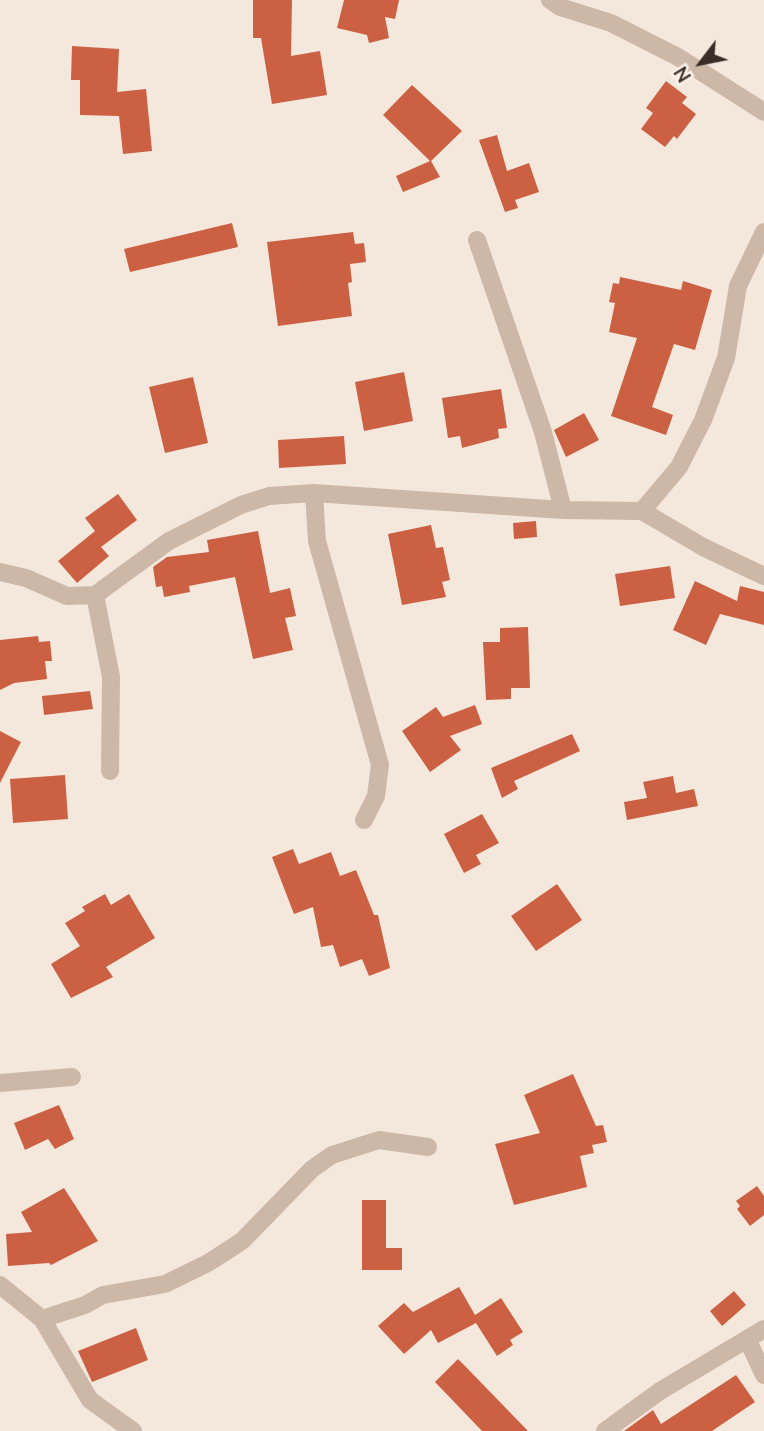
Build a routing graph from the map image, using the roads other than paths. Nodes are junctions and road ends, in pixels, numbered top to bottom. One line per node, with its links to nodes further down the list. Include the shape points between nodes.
1 (550, 0): 2 (street, via 611,23 678,57)
2 (764, 112)
3 (764, 232): 7 (street, via 738,286 726,358 703,421 679,467)
4 (477, 240): 6 (street, via 542,432)
5 (314, 493): 6 (street); 10 (street, via 269,496 209,519 169,541); 12 (street, via 317,541 380,765 376,796)
6 (563, 510): 7 (street)
7 (642, 511): 9 (street)
8 (0, 572): 10 (street, via 67,596)
9 (764, 576)
10 (95, 596): 11 (street, via 111,677)
11 (110, 771)
12 (364, 820)
13 (72, 1077): 14 (street)
14 (0, 1083)
15 (428, 1147): 17 (street, via 379,1140 332,1155 312,1169 242,1241 208,1263 165,1284 103,1295)
16 (0, 1285): 17 (street)
17 (42, 1319): 21 (street, via 90,1400)
18 (764, 1329): 19 (street)
19 (748, 1341): 20 (street); 22 (street, via 660,1391)
20 (764, 1374)
21 (133, 1431)
22 (605, 1431)

